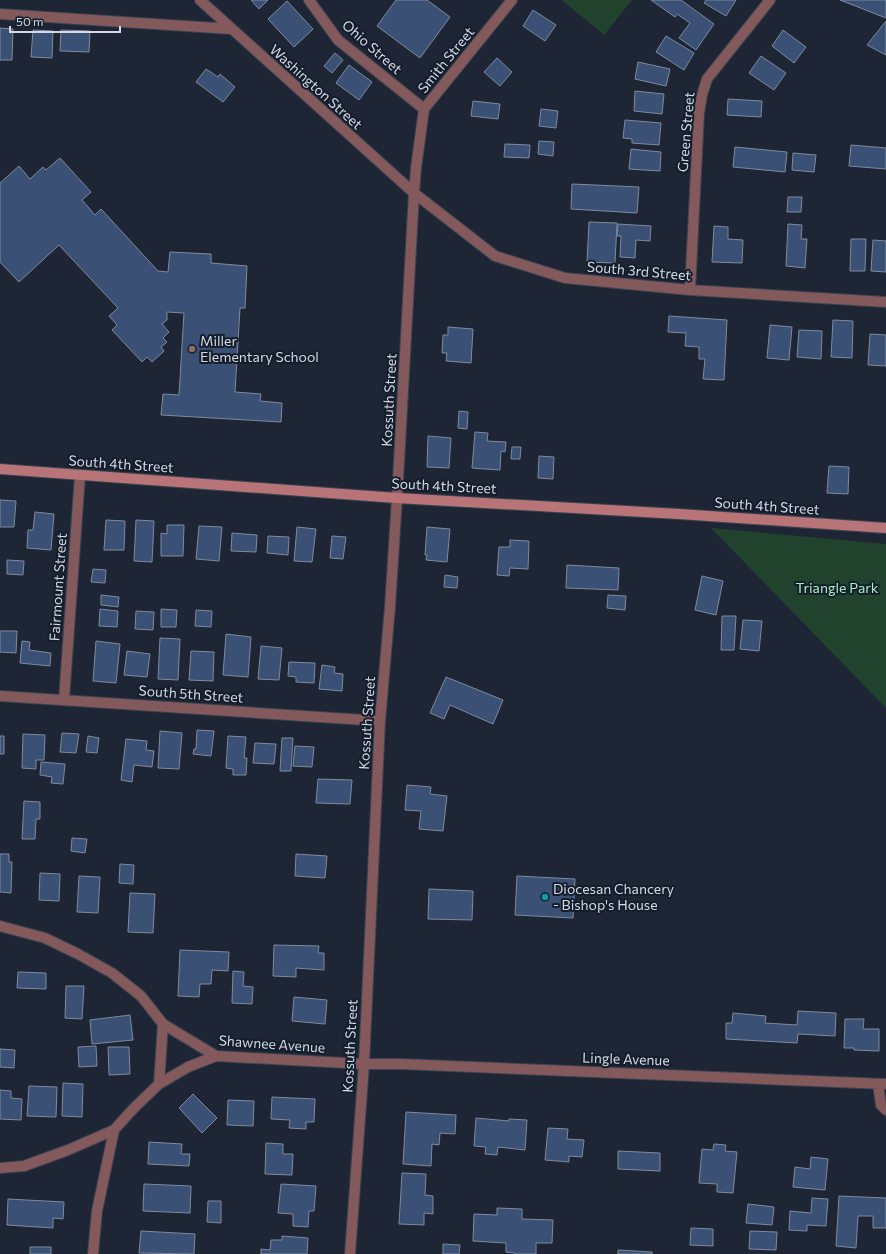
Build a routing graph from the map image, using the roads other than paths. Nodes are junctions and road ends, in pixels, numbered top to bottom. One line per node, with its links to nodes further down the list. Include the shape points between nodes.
1 (200, 0): 6 (street, Washington Street)
2 (309, 0): 7 (street, Ohio Street, via 338,40)
3 (512, 0): 7 (street, Smith Street)
4 (770, 0): 9 (street, Green Street, via 707,79 702,94)
5 (0, 14): 6 (street)
6 (232, 29): 8 (street, Washington Street)
7 (424, 109): 8 (street, Smith Street)
8 (414, 193): 9 (street, South 3rd Street, via 495,256 565,278); 13 (street, Kossuth Street)
9 (690, 290): 10 (street, South 3rd Street)
10 (886, 302)
11 (0, 469): 12 (main road, South 4th Street)
12 (80, 475): 13 (main road, South 4th Street); 16 (street, Fairmount Street)
13 (397, 498): 14 (main road, South 4th Street); 17 (street, Kossuth Street)
14 (886, 528)
15 (0, 696): 16 (street, South 5th Street)
16 (64, 700): 17 (street, South 5th Street)
17 (380, 721): 21 (street, Kossuth Street)
18 (0, 926): 19 (street, Shawnee Avenue, via 44,938 112,973 140,996)
19 (163, 1024): 20 (street, Shawnee Avenue); 22 (street)
20 (216, 1056): 21 (street, Shawnee Avenue); 22 (street, via 188,1067)
21 (364, 1064): 23 (street, Lingle Avenue); 28 (street, Kossuth Street)
22 (159, 1084): 25 (street)
23 (882, 1084): 24 (street, via 881,1105)
24 (886, 1110)
25 (114, 1130): 26 (street, via 24,1166); 27 (street, via 97,1212)
26 (0, 1168)
27 (93, 1254)
28 (350, 1254)

